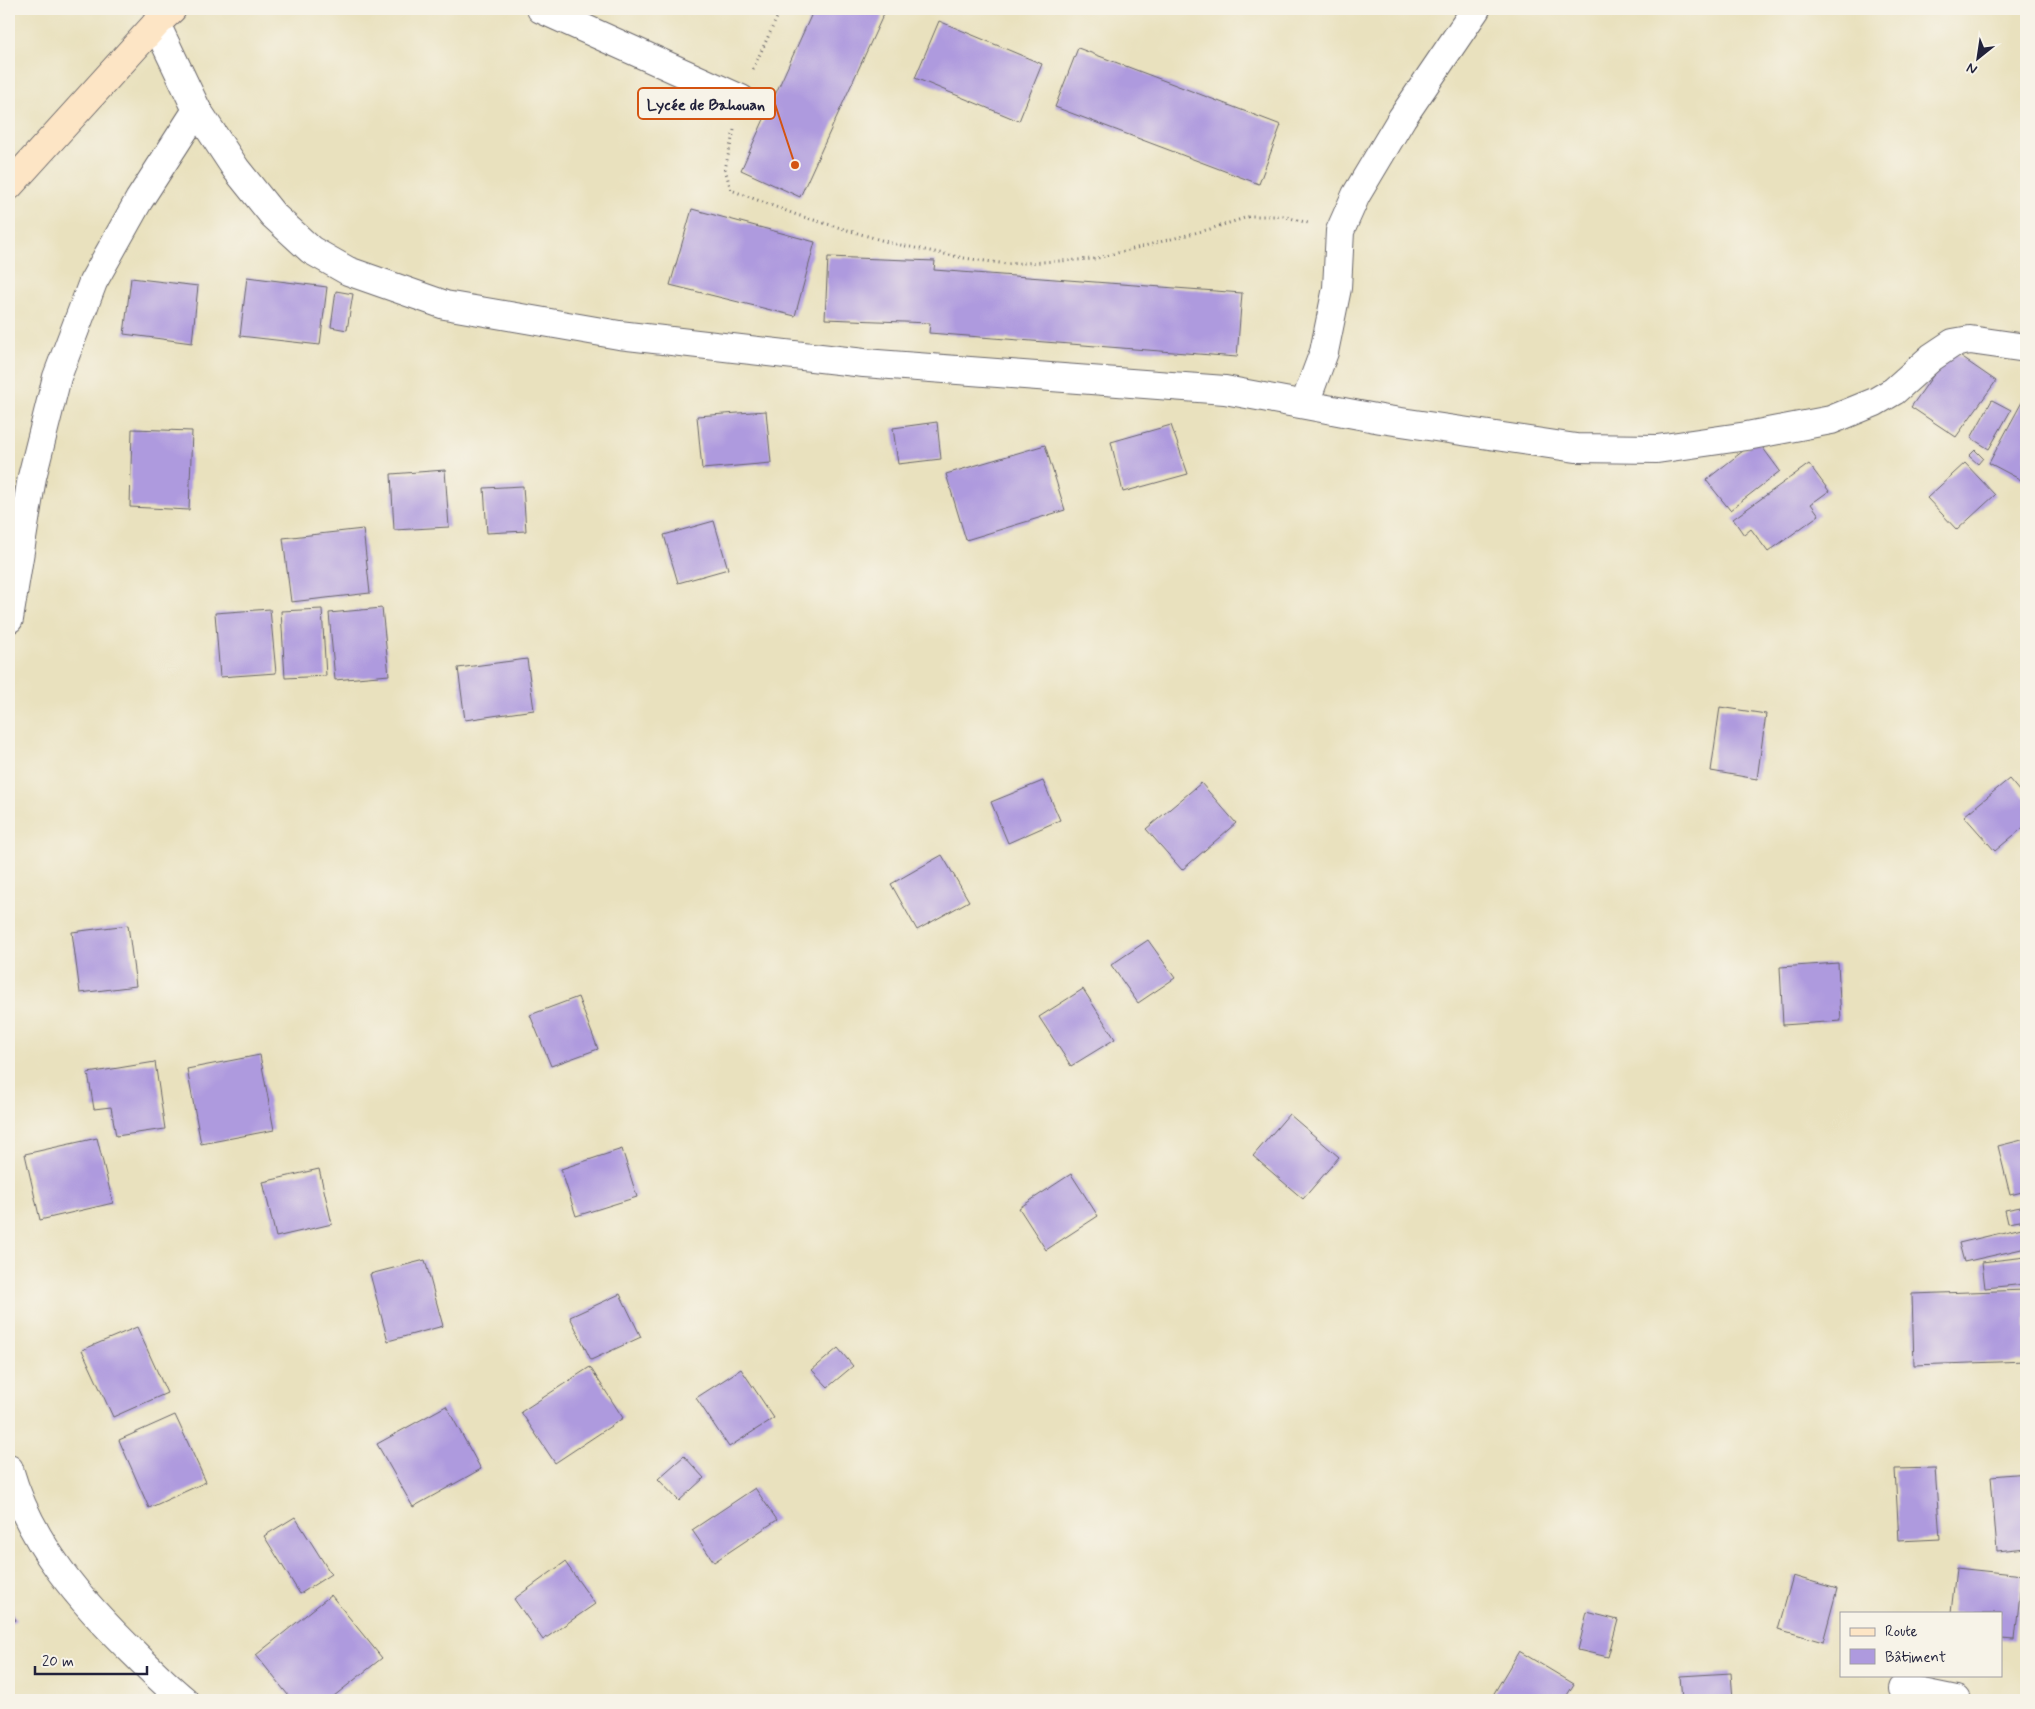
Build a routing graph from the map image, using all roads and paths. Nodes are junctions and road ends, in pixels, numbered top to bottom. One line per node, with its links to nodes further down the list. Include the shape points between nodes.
1 (541, 9): 5 (street)
2 (781, 9): 5 (path)
3 (1476, 9): 8 (street, via 1402,118 1356,195)
4 (164, 17): 6 (street); 7 (main road)
5 (741, 99): 8 (path, via 725,169 731,190 797,215 891,243 1007,264 1094,259 1251,216 1282,216)
6 (198, 110): 10 (street, via 236,169 266,207 311,250 348,271 445,305 619,335 864,363 1225,390); 11 (street, via 139,200 93,282 63,361 32,477)
7 (9, 186)
8 (1340, 231): 10 (street, via 1337,288 1324,352)
9 (2026, 348): 10 (street, via 1970,340 1953,343 1894,391 1831,420 1657,449 1576,448 1527,442)
10 (1305, 403)
11 (9, 619)
12 (9, 1469): 14 (street, via 27,1518 84,1603)
13 (1903, 1689): 15 (street)
14 (184, 1700)
15 (1956, 1700)

